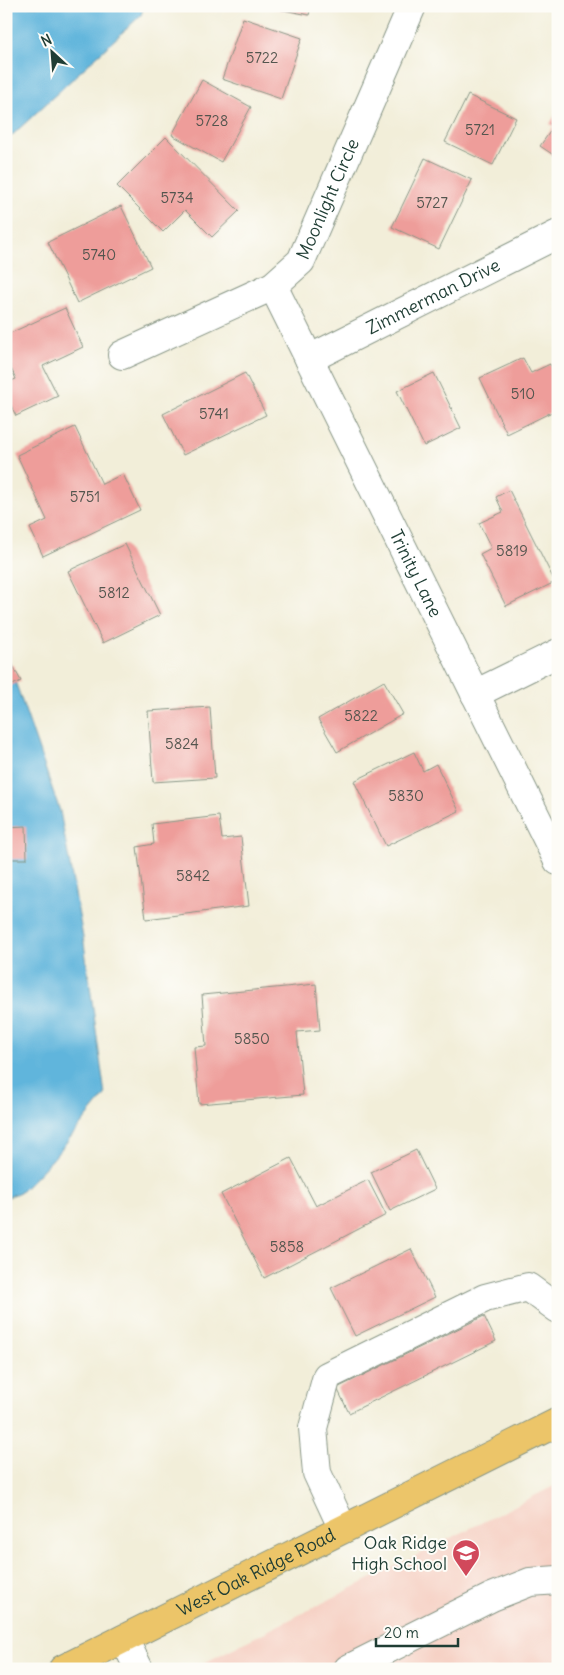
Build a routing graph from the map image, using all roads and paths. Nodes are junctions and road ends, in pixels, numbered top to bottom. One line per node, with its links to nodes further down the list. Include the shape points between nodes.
1 (412, 6): 3 (street, Moonlight Circle, via 301,261)
2 (558, 234): 5 (street, Zimmerman Drive)
3 (273, 286): 4 (street, Moonlight Circle); 5 (street, Trinity Lane)
4 (122, 354)
5 (309, 359): 7 (street, Trinity Lane)
6 (558, 653): 7 (street)
7 (475, 694): 8 (street, Trinity Lane)
8 (558, 861)
9 (558, 1309): 11 (street, via 528,1287 485,1298 327,1376 313,1428 317,1473)
10 (558, 1422): 11 (main road, West Oak Ridge Road)
11 (343, 1529): 13 (main road, West Oak Ridge Road)
12 (558, 1580): 16 (street, via 530,1582 492,1597)
13 (124, 1638): 14 (main road, West Oak Ridge Road); 15 (street)
14 (64, 1669)
15 (139, 1669)
16 (348, 1669)

